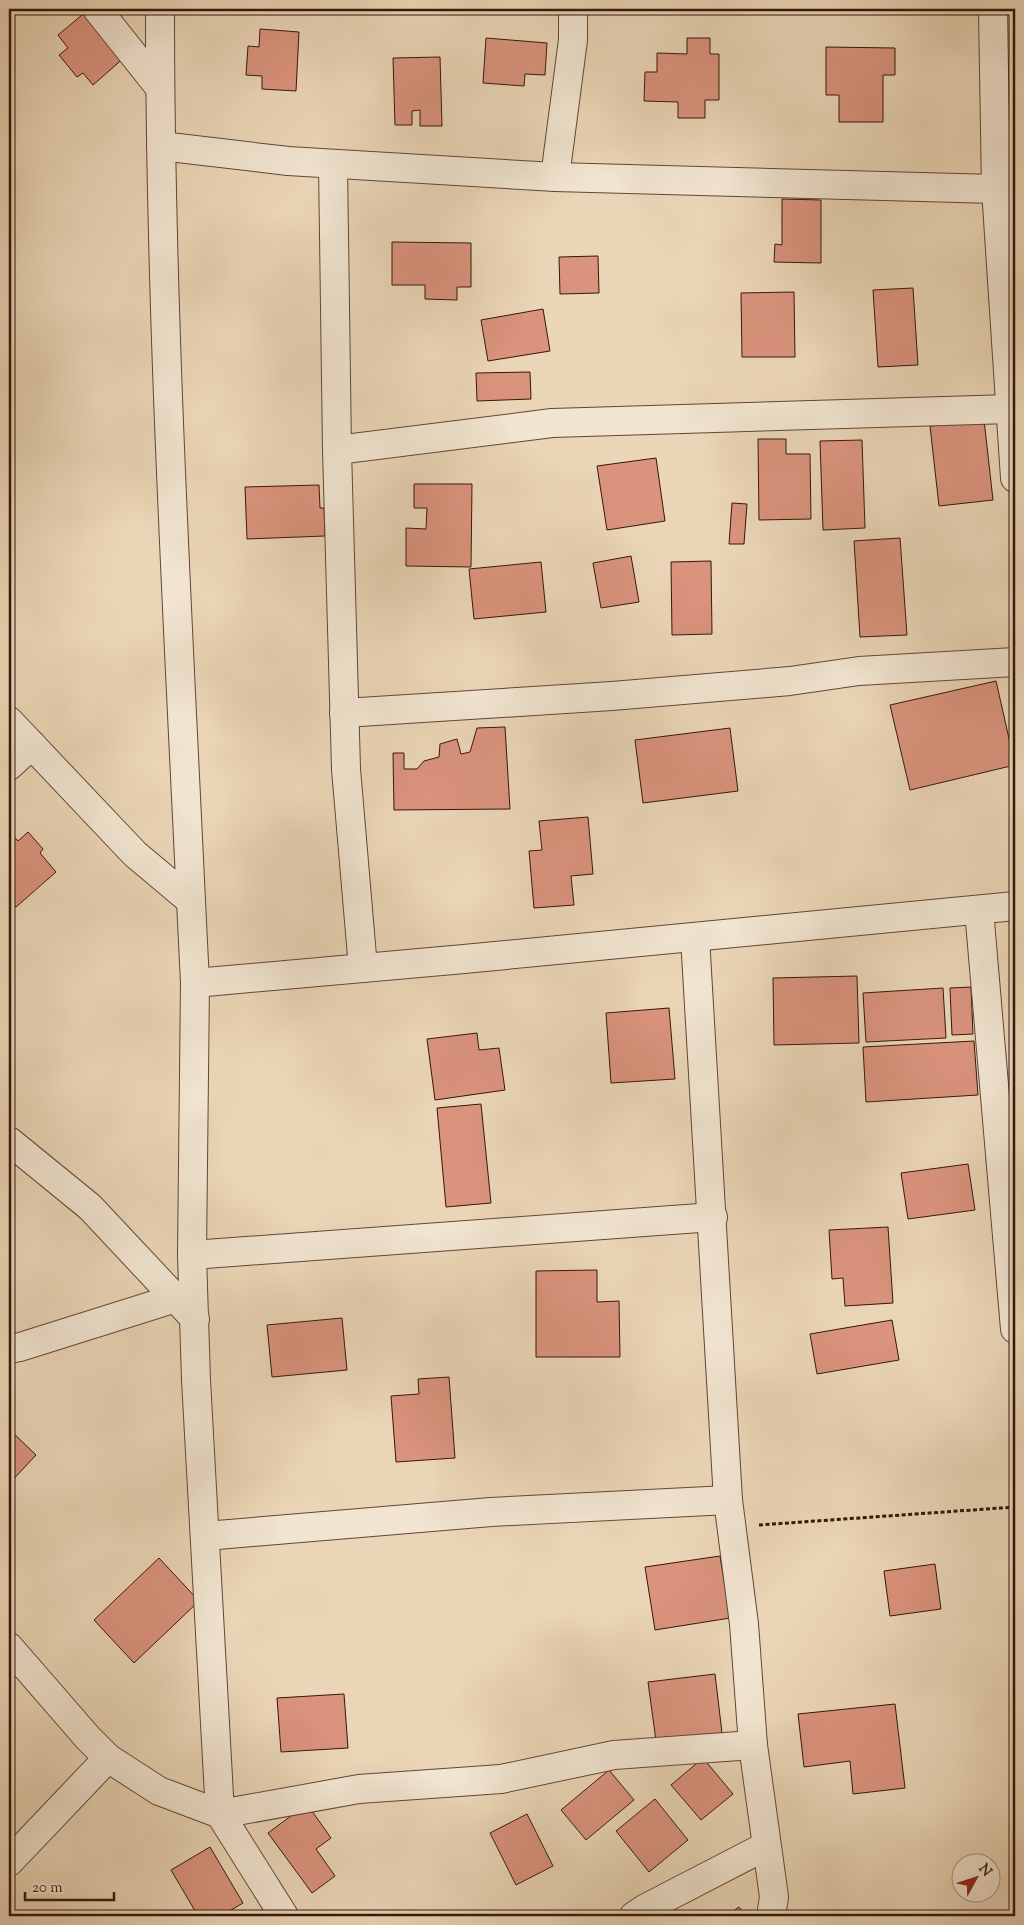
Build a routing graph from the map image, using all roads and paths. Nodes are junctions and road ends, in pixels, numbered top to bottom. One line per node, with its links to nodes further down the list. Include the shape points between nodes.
1 (97, 9): 5 (street)
2 (160, 9): 5 (street)
3 (573, 9): 8 (street, via 574,40)
4 (993, 9): 9 (street)
5 (160, 88): 6 (street)
6 (161, 146): 7 (street); 18 (street, via 170,468)
7 (333, 164): 8 (street); 11 (street)
8 (555, 177): 9 (street)
9 (996, 188): 10 (street)
10 (1010, 409): 11 (street, via 552,423); 12 (street)
11 (337, 450): 14 (street)
12 (1015, 478)
13 (1015, 662): 14 (street, via 858,671 790,681 612,696)
14 (344, 713): 22 (street)
15 (9, 721): 16 (street)
16 (32, 744): 17 (street); 18 (street, via 135,854)
17 (9, 766)
18 (191, 901): 23 (street)
19 (1015, 906): 20 (street)
20 (979, 910): 21 (street); 29 (street)
21 (695, 937): 22 (street); 25 (street)
22 (363, 968): 23 (street)
23 (195, 983): 26 (street)
24 (9, 1141): 27 (street, via 90,1207)
25 (712, 1217): 26 (street); 31 (street)
26 (192, 1255): 28 (street)
27 (176, 1298): 28 (street); 30 (street)
28 (195, 1319): 34 (street)
29 (1015, 1329)
30 (9, 1349)
31 (728, 1500): 33 (street); 34 (street, via 491,1512)
32 (1015, 1507): 33 (path)
33 (732, 1527): 36 (street, via 744,1624)
34 (205, 1536): 38 (street)
35 (9, 1647): 37 (street)
36 (753, 1745): 38 (street, via 614,1755 501,1779 359,1789); 39 (street)
37 (108, 1758): 38 (street, via 159,1791); 40 (street)
38 (220, 1814): 41 (street)
39 (766, 1846): 42 (street); 43 (street, via 774,1898)
40 (9, 1862)
41 (284, 1916)
42 (634, 1916)
43 (771, 1916)

